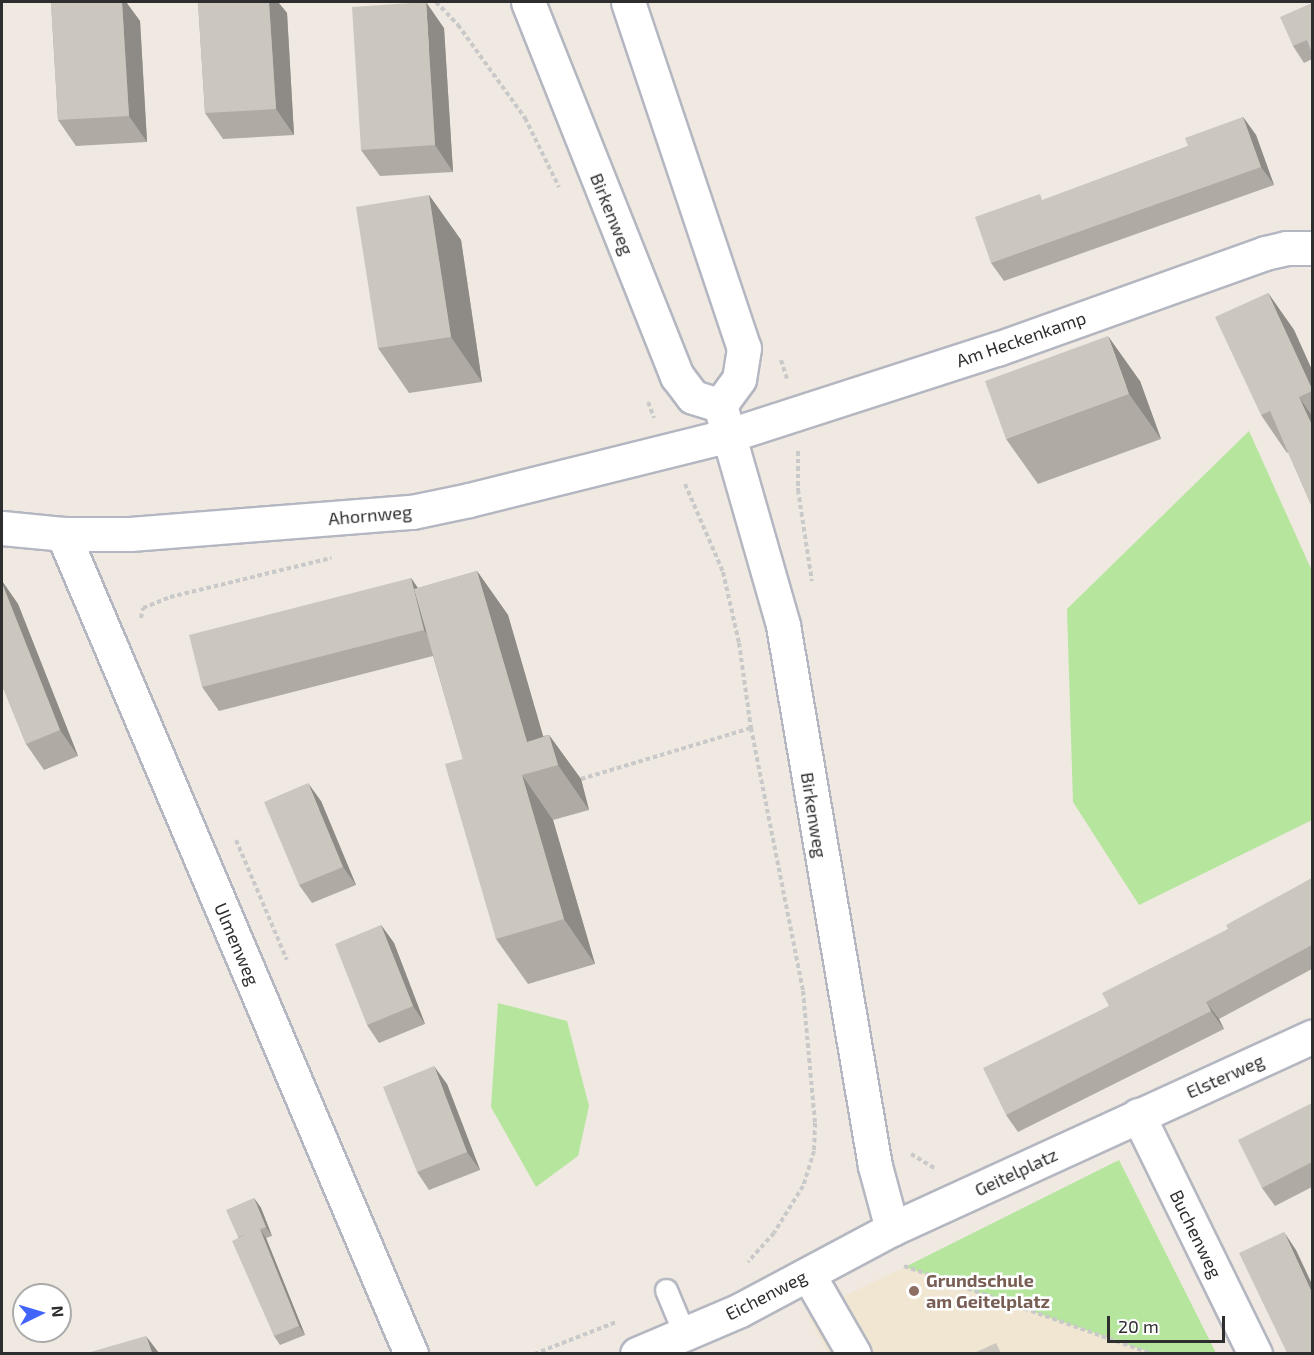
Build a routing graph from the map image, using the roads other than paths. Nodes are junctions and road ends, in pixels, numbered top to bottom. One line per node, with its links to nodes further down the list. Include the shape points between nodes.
1 (528, 2): 4 (street, Birkenweg, via 677,376 693,397)
2 (628, 2): 4 (street, via 744,348 739,379)
3 (1312, 248): 4 (street, Am Heckenkamp, via 1265,253 997,349)
4 (725, 420): 6 (street, Ahornweg, via 667,450 412,512 130,534); 9 (street, Birkenweg, via 783,625 871,1143)
5 (2, 528): 6 (street, Ahornweg)
6 (63, 534): 13 (street, Ulmenweg)
7 (1312, 1037): 8 (street, Elsterweg)
8 (1138, 1115): 9 (street, Geitelplatz); 16 (street, Buchenweg)
9 (892, 1229): 10 (street, Eichenweg)
10 (808, 1274): 12 (street, Eichenweg); 15 (street)
11 (666, 1290): 12 (lane)
12 (684, 1333): 14 (street, Eichenweg)
13 (411, 1353)
14 (637, 1353)
15 (854, 1353)
16 (1255, 1353)

